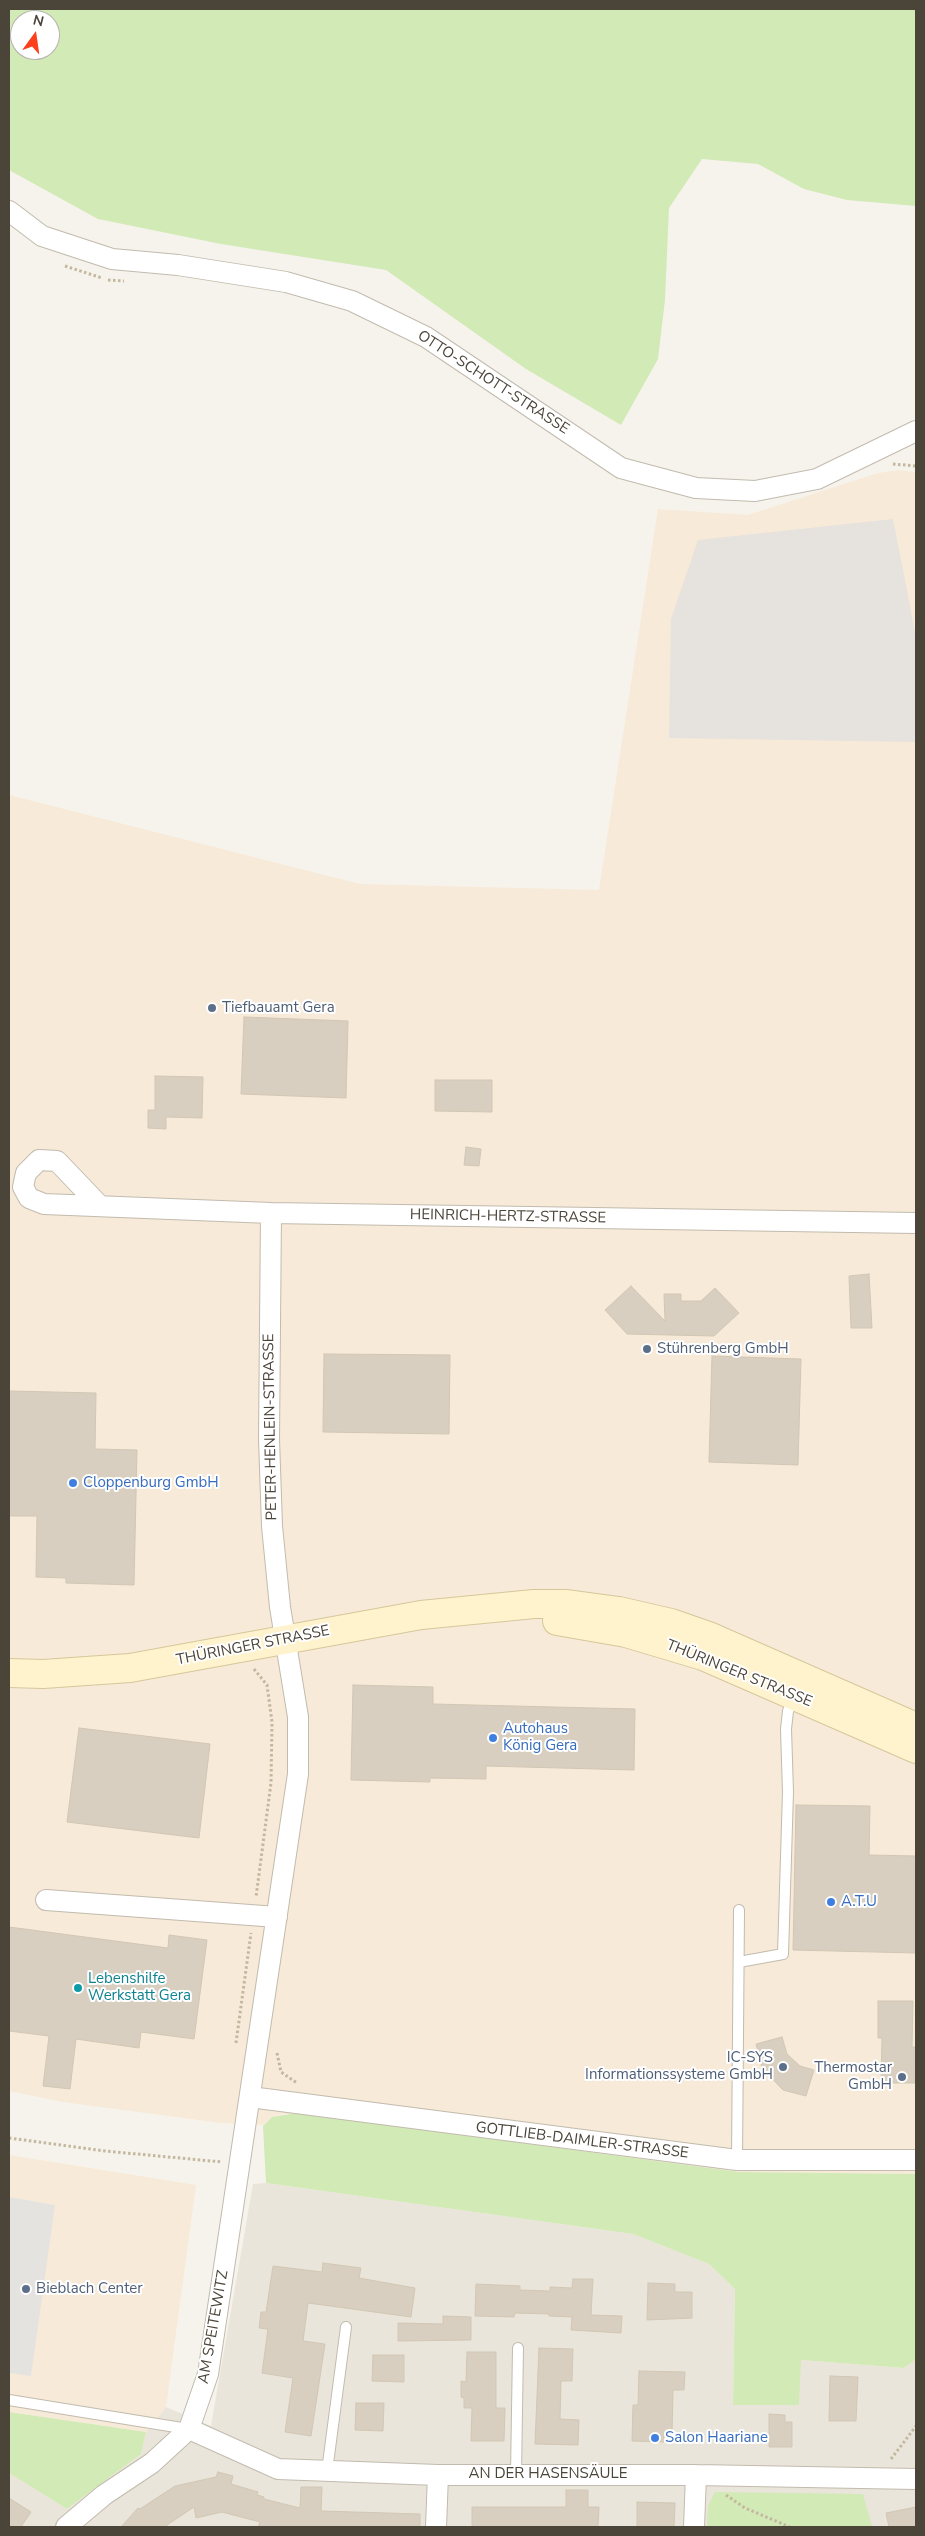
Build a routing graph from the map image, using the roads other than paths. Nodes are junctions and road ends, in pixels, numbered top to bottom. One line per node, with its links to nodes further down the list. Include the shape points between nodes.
1 (9, 211): 2 (street, OTTO-SCHOTT-STRASSE, via 42,236 112,259 178,265 286,282 352,300 426,337 621,468 696,488 755,491 817,479)
2 (916, 431)
3 (100, 1206): 4 (street, HEINRICH-HERTZ-STRASSE)
4 (271, 1213): 5 (street, HEINRICH-HERTZ-STRASSE); 6 (street, PETER-HENLEIN-STRASSE, via 269,1439 275,1562)
5 (916, 1223)
6 (286, 1640): 7 (main road, THÜRINGER STRASSE, via 130,1668 43,1674); 8 (main road, THÜRINGER STRASSE, via 421,1615 497,1609 661,1642); 13 (street, PETER-HENLEIN-STRASSE, via 300,1746)
7 (9, 1672)
8 (799, 1687): 9 (main road, THÜRINGER STRASSE); 10 (main road, THÜRINGER STRASSE); 14 (lane, via 788,1711 786,1730 788,1792 783,1954)
9 (916, 1727)
10 (916, 1749)
11 (46, 1900): 13 (street)
12 (739, 1910): 14 (lane)
13 (277, 1917): 15 (street, AM SPEITEWITZ)
14 (739, 1962): 16 (lane)
15 (250, 2097): 16 (street, GOTTLIEB-DAIMLER-STRASSE); 21 (street, AM SPEITEWITZ, via 208,2374)
16 (737, 2160): 17 (street, GOTTLIEB-DAIMLER-STRASSE)
17 (916, 2160)
18 (346, 2327): 22 (lane)
19 (518, 2348): 23 (lane)
20 (9, 2400): 21 (lane)
21 (189, 2429): 22 (street, AN DER HASENSÄULE, via 278,2469); 27 (street, AM SPEITEWITZ, via 152,2463 104,2495)
22 (327, 2471): 24 (street, AN DER HASENSÄULE)
23 (516, 2474): 24 (street, AN DER HASENSÄULE); 25 (street, AN DER HASENSÄULE)
24 (438, 2475): 28 (street)
25 (696, 2475): 26 (street, AN DER HASENSÄULE); 29 (street)
26 (916, 2479)
27 (66, 2527)
28 (436, 2527)
29 (694, 2527)

